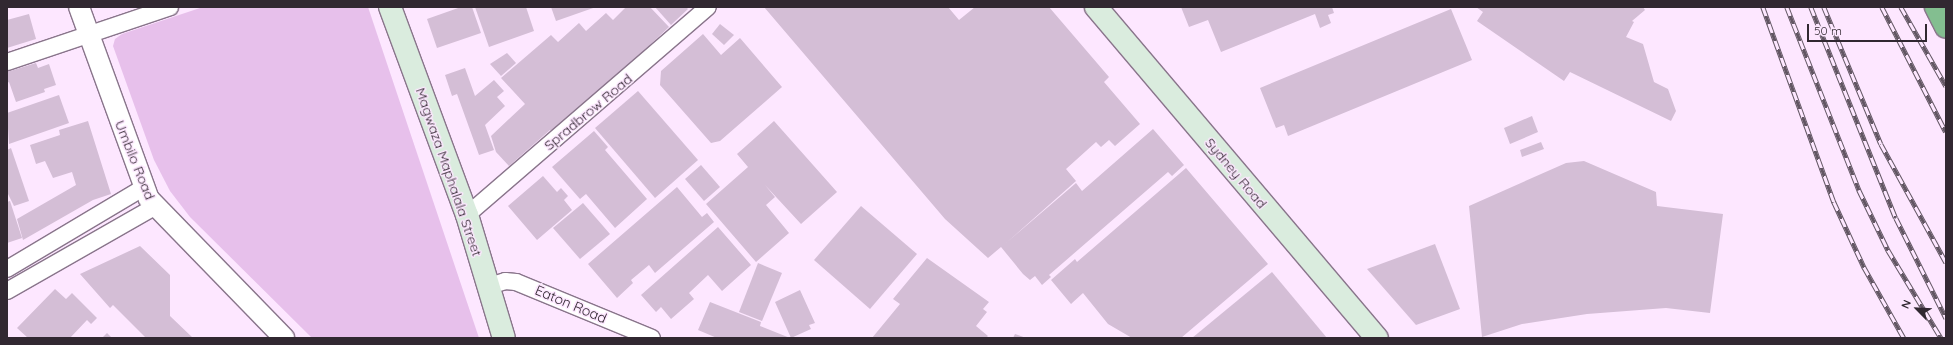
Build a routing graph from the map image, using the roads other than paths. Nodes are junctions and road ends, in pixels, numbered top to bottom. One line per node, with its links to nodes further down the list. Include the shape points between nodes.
1 (78, 7): 8 (street, Umbilo Road)
2 (170, 7): 8 (street)
3 (390, 7): 12 (main road, Magwaza Maphalala Street)
4 (708, 7): 12 (street, Spradbrow Road)
5 (1096, 7): 21 (main road, Sydney Road)
6 (1936, 7): 7 (highway)
7 (1946, 27)
8 (88, 35): 9 (street); 10 (street, Umbilo Road)
9 (7, 62)
10 (143, 188): 11 (street, Umbilo Road); 13 (street)
11 (154, 207): 14 (street); 18 (street, Umbilo Road)
12 (467, 215): 16 (main road, Magwaza Maphalala Street)
13 (60, 238): 14 (street); 15 (street)
14 (70, 255): 17 (street)
15 (7, 269)
16 (489, 286): 19 (main road, Magwaza Maphalala Street); 20 (street, Eaton Road, via 505,281 516,282)
17 (7, 291)
18 (284, 338)
19 (504, 338)
20 (652, 338)
21 (1377, 338)

